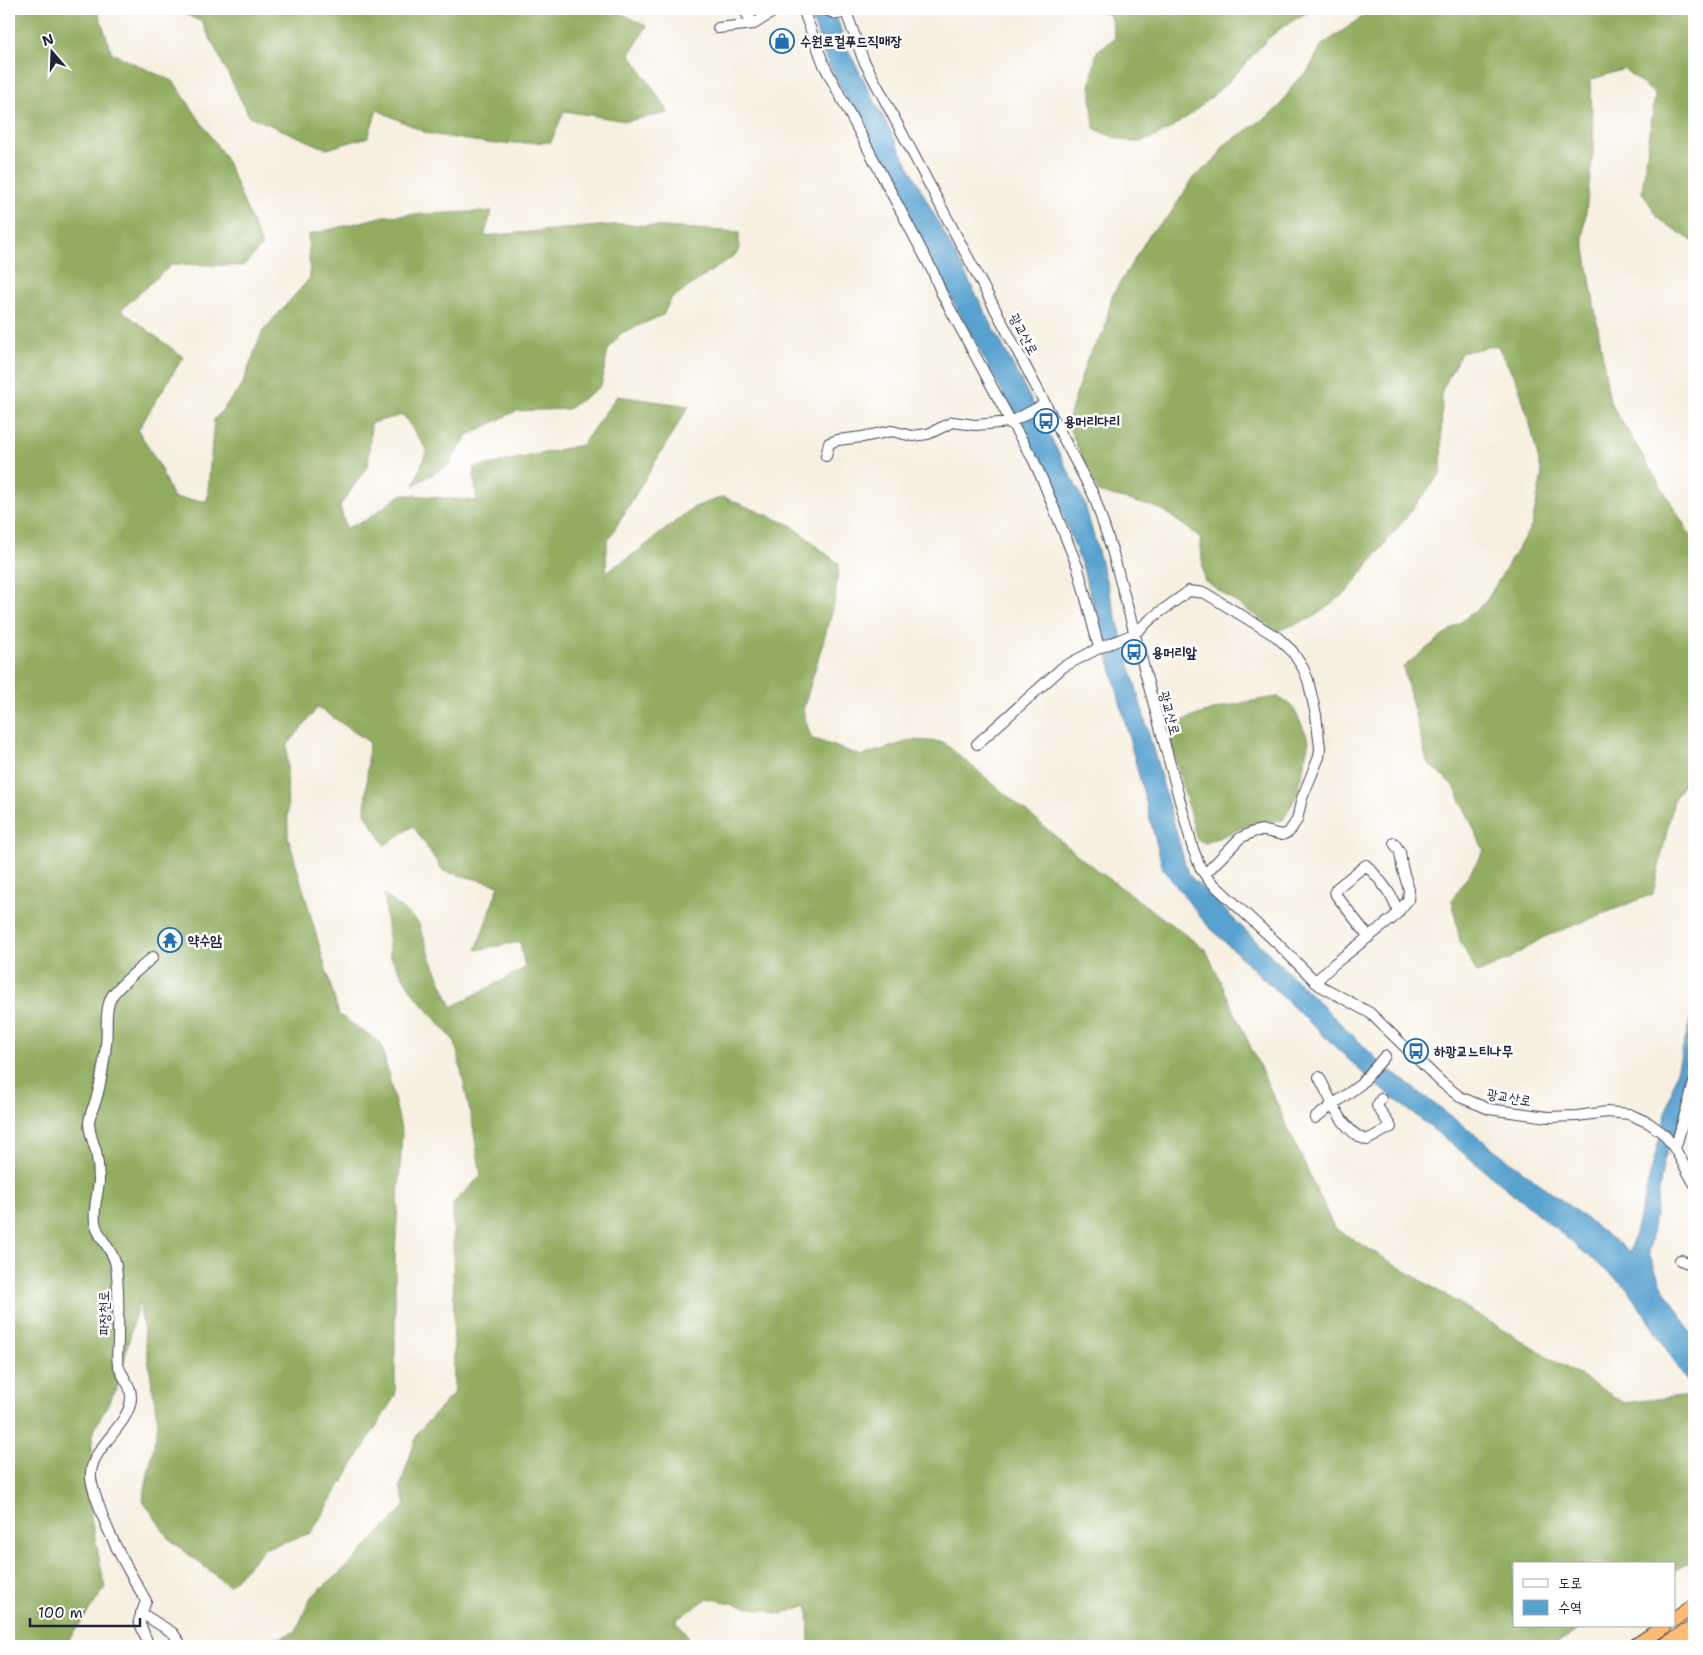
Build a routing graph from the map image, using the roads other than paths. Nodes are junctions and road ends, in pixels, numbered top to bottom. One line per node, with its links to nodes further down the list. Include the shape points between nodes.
1 (743, 9): 6 (street)
2 (778, 9): 6 (street)
3 (803, 9): 9 (street, via 824,65)
4 (823, 9): 5 (street)
5 (842, 12): 8 (street, 광교산로)
6 (754, 24): 7 (street)
7 (718, 28)
8 (1042, 406): 9 (street); 11 (street, 광교산로, via 1094,496 1112,550)
9 (1012, 422): 10 (street, via 974,425 953,422 928,434 912,436 892,431 838,440 829,443); 12 (street, via 1033,459 1058,516 1078,568)
10 (826, 456)
11 (1131, 635): 12 (street); 15 (street, 광교산로, via 1193,849); 15 (street, via 1189,591 1205,593 1285,643 1308,680 1320,748 1297,820 1290,832 1282,835 1261,830 1240,838)
12 (1101, 647): 13 (street, via 1063,667)
13 (977, 744)
14 (1394, 843): 16 (street, via 1400,852 1408,890 1408,900)
15 (1205, 874): 19 (street, 광교산로)
16 (1398, 913): 17 (street); 17 (street, via 1380,879 1366,865 1335,891)
17 (1368, 937): 19 (street)
18 (153, 957): 31 (street, 파장천로, via 113,994 108,1004 102,1074 89,1121 99,1166 95,1222 115,1262 117,1363 129,1384 131,1398 122,1420 95,1457 91,1477 105,1524 146,1601)
19 (1315, 982): 26 (street, 광교산로, via 1370,1013 1441,1082 1468,1101 1495,1110 1548,1117 1624,1113 1641,1118)
20 (1383, 1058): 24 (street, via 1361,1084)
21 (1319, 1077): 24 (street)
22 (1694, 1083): 26 (street)
23 (1381, 1099): 24 (street, via 1378,1106 1391,1127 1367,1140 1352,1131)
24 (1333, 1104): 25 (street)
25 (1315, 1118)
26 (1674, 1146): 27 (street, 광교산로)
27 (1694, 1183)
28 (1680, 1260): 29 (street)
29 (1694, 1266)
30 (1694, 1606): 32 (highway)
31 (141, 1613): 36 (street, via 139,1621); 37 (street, via 173,1633)
32 (1676, 1619)
33 (1694, 1626): 39 (highway)
34 (1662, 1628): 38 (highway)
35 (1694, 1643): 40 (highway)
36 (149, 1646)
37 (182, 1646)
38 (1635, 1646)
39 (1663, 1646)
40 (1689, 1646)

